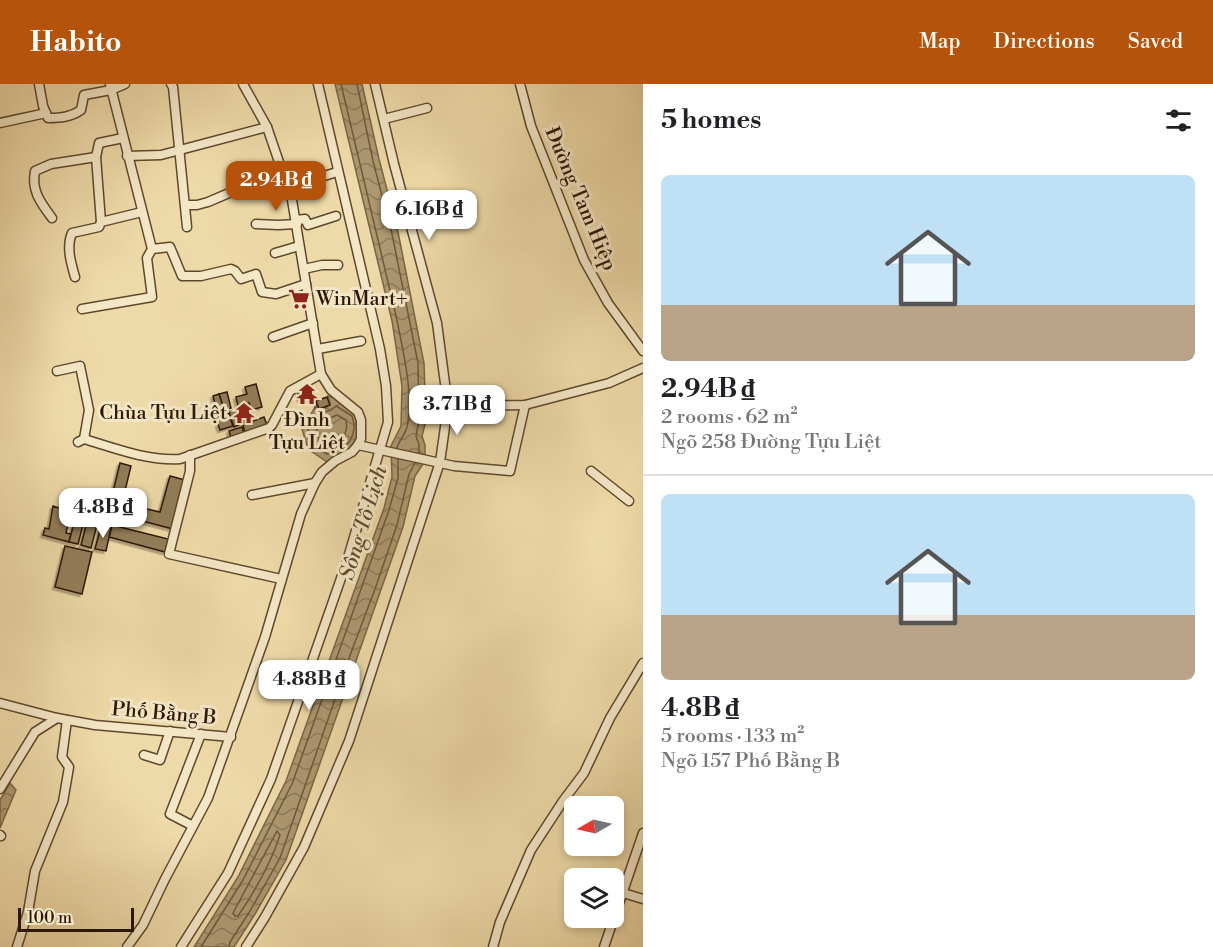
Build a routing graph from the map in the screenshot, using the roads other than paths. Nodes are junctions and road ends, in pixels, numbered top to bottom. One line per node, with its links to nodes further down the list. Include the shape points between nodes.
1 (39, 84): 10 (street)
2 (124, 84): 8 (street)
3 (171, 84): 15 (street)
4 (243, 84): 13 (street)
5 (318, 84): 19 (street)
6 (375, 84): 11 (street)
7 (520, 84): 41 (street, Đường Tam Hiệp, via 534,136 584,260 608,303)
8 (111, 87): 10 (street, via 84,95 81,110 73,116 48,118); 14 (street)
9 (426, 108): 11 (street)
10 (46, 113): 12 (street)
11 (384, 119): 46 (street, via 437,323)
12 (0, 123)
13 (267, 126): 15 (street); 18 (street)
14 (123, 138): 16 (street); 17 (street, via 99,143)
15 (179, 150): 16 (street); 21 (street)
16 (127, 156): 22 (street)
17 (96, 157): 24 (street, via 51,164 35,171 36,196); 25 (street)
18 (283, 170): 20 (street); 21 (street, via 208,202)
19 (337, 172): 20 (street, via 321,177 319,173); 48 (street, via 386,386 388,422)
20 (288, 187): 26 (street)
21 (186, 204): 28 (street)
22 (142, 212): 25 (street); 30 (street)
23 (336, 216): 26 (street, via 308,225 305,219)
24 (52, 218)
25 (100, 222): 34 (street, via 99,227 72,233 70,237 69,256)
26 (297, 222): 27 (street); 29 (street)
27 (256, 224)
28 (187, 227)
29 (299, 246): 31 (street); 33 (street)
30 (152, 249): 35 (street, via 170,248 182,276 231,269 241,279 256,274 262,292 276,294); 36 (street, via 147,258 153,297)
31 (275, 253)
32 (338, 265): 33 (street)
33 (304, 269): 35 (street)
34 (75, 277)
35 (306, 284): 37 (street)
36 (82, 309)
37 (313, 323): 38 (street); 40 (street)
38 (273, 337)
39 (361, 341): 40 (street)
40 (318, 350): 44 (street)
41 (643, 351)
42 (643, 368): 45 (street, via 609,382)
43 (57, 371): 49 (street, via 80,366 89,410 81,441 166,460)
44 (321, 374): 47 (street, via 331,390 358,412 362,429); 49 (street, via 290,391 269,428)
45 (525, 405): 46 (street); 50 (street, via 510,471)
46 (448, 406): 50 (street)
47 (358, 446): 48 (street); 52 (street, via 322,472)
48 (381, 450): 50 (street); 73 (street, via 280,758 228,873)
49 (190, 455): 55 (street, via 190,471 169,554)
50 (440, 462): 74 (street, via 349,741 304,847)
51 (591, 471): 54 (street)
52 (315, 483): 53 (street); 55 (street, Phố Bằng B)
53 (252, 495)
54 (629, 501)
55 (281, 579): 62 (street, Phố Bằng B, via 266,637)
56 (643, 663): 75 (street, via 610,718 584,773 531,850)
57 (0, 703): 58 (street, Phố Bằng B)
58 (57, 718): 59 (street, Phố Bằng B); 64 (street, via 34,732)
59 (67, 720): 60 (street, Phố Bằng B); 71 (street, via 62,757 69,767 63,802 35,871)
60 (170, 731): 61 (street, Phố Bằng B); 63 (street, via 160,760)
61 (201, 734): 62 (street, Phố Bằng B); 65 (street, via 170,814)
62 (231, 737): 65 (street)
63 (144, 755)
64 (0, 789)
65 (193, 826): 72 (street, via 143,925)
66 (643, 833): 67 (street)
67 (624, 890)
68 (624, 893): 69 (street)
69 (643, 899)
70 (611, 928): 76 (street)
71 (18, 947)
72 (127, 947)
73 (181, 947)
74 (246, 947)
75 (493, 947)
76 (604, 947)

